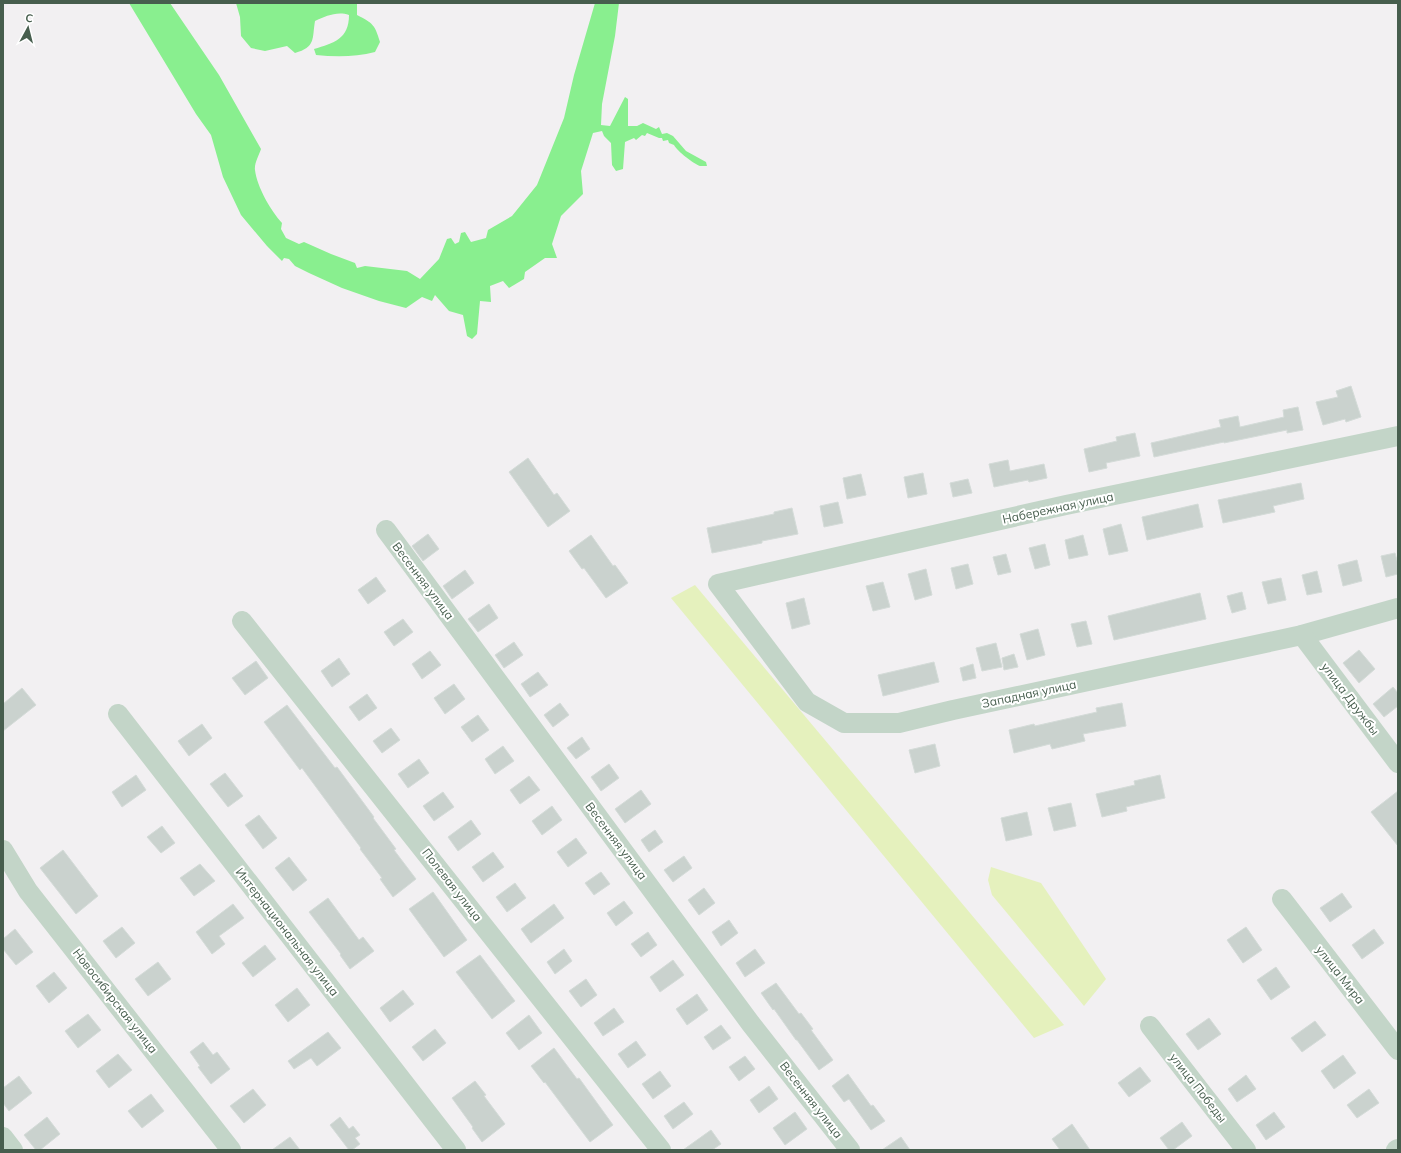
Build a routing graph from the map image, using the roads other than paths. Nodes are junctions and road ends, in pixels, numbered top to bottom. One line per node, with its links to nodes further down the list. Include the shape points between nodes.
1 (1398, 436): 3 (street, Набережная улица, via 1066,505)
2 (386, 530): 18 (street, Весенняя улица, via 746,1017)
3 (718, 584): 6 (street, Западная улица, via 807,702 844,723 899,723)
4 (1398, 608): 6 (street, Западная улица)
5 (242, 621): 17 (street, Полевая улица)
6 (1302, 635): 8 (street, улица Дружбы)
7 (118, 714): 16 (street, Интернациональная улица)
8 (1398, 763)
9 (3, 850): 15 (street, Новосибирская улица, via 28,891)
10 (1282, 899): 12 (street, улица Мира)
11 (1150, 1026): 19 (street, улица Победы)
12 (1398, 1050)
13 (3, 1137): 14 (street)
14 (13, 1150)
15 (231, 1150)
16 (456, 1150)
17 (661, 1150)
18 (850, 1150)
19 (1246, 1150)

